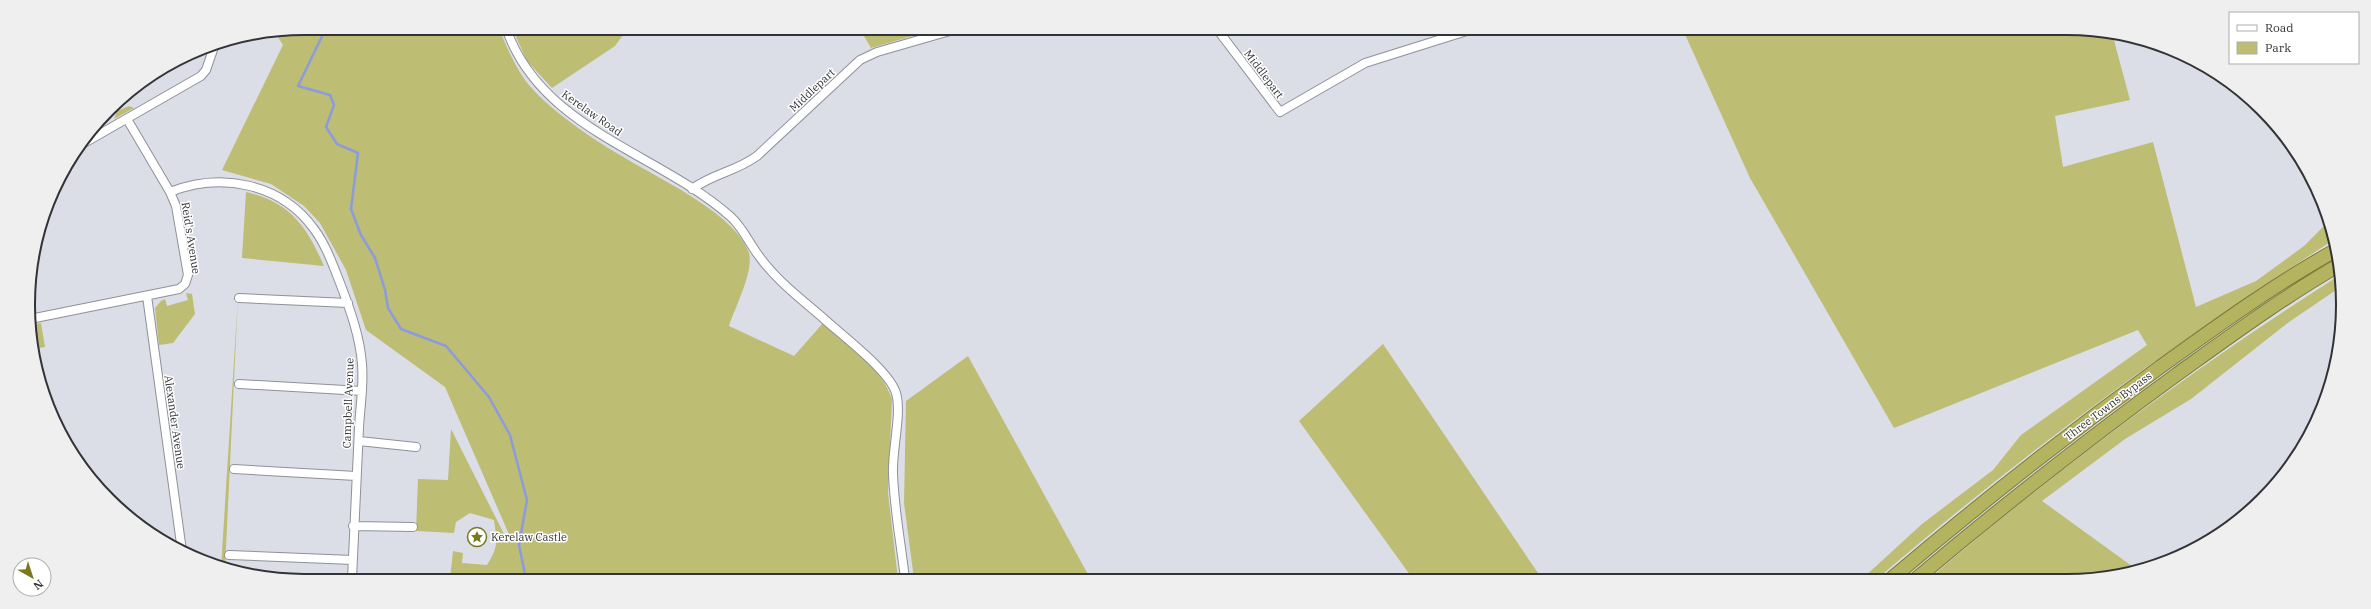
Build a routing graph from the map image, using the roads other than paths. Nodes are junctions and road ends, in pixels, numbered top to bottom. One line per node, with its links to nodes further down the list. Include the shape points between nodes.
1 (509, 35): 8 (street, Kerelaw Road, via 516,54 528,73 560,106 606,139)
2 (937, 35): 8 (street, Middlepart, via 868,56 744,166 707,178)
3 (1222, 35): 4 (street, Middlepart, via 1280,112 1365,63)
4 (1454, 35)
5 (212, 51): 6 (street, via 206,70 201,76)
6 (127, 119): 7 (street); 9 (street, Reid's Avenue)
7 (92, 139)
8 (692, 189): 28 (street, Kerelaw Road, via 738,224 759,257 781,281 883,372 896,392 893,473)
9 (170, 192): 12 (street, Reid's Avenue, via 176,206 188,277 179,289); 14 (street, Campbell Avenue, via 189,185 234,183 278,196 293,206 315,230)
10 (2331, 253): 29 (highway, Three Towns Bypass, via 2242,309 2112,402)
11 (2334, 268): 30 (highway, Three Towns Bypass, via 2252,321 2125,412)
12 (147, 296): 15 (street, Reid's Avenue); 24 (street, Alexander Avenue)
13 (239, 298): 14 (street)
14 (348, 303): 17 (street, Campbell Avenue, via 362,356)
15 (36, 318)
16 (239, 384): 17 (street)
17 (362, 391): 18 (street, Campbell Avenue)
18 (359, 442): 19 (street); 21 (street, Campbell Avenue)
19 (416, 447)
20 (234, 469): 21 (street)
21 (356, 476): 22 (street, Campbell Avenue)
22 (353, 526): 23 (street); 26 (street, Campbell Avenue)
23 (413, 527)
24 (181, 544)
25 (229, 555): 26 (street)
26 (352, 560): 27 (street, Campbell Avenue)
27 (352, 574)
28 (904, 574)
29 (1897, 574)
30 (1922, 574)

